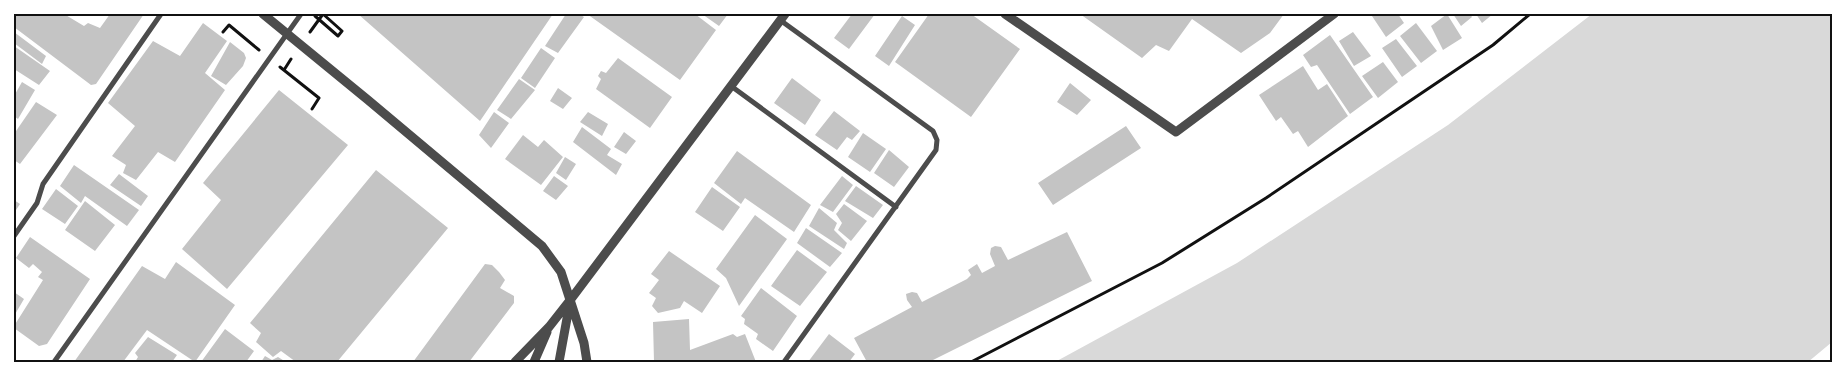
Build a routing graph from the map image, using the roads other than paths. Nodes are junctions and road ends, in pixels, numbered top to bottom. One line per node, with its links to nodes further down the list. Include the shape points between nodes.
1 (162, 14): 10 (street, via 43,184 37,202)
2 (263, 14): 7 (street)
3 (301, 14): 7 (street)
4 (1005, 14): 5 (street, via 1176,132)
5 (1334, 14)
6 (783, 17): 8 (street); 9 (street, via 933,131 938,140 936,150)
7 (287, 33): 11 (street, via 542,246 561,272); 13 (street)
8 (730, 86): 9 (street); 11 (street)
9 (896, 207): 18 (street)
10 (14, 236)
11 (570, 299): 12 (street); 16 (street); 17 (street)
12 (549, 327): 14 (street); 15 (street)
13 (54, 362)
14 (516, 362)
15 (534, 362)
16 (559, 362)
17 (587, 362)
18 (784, 362)

